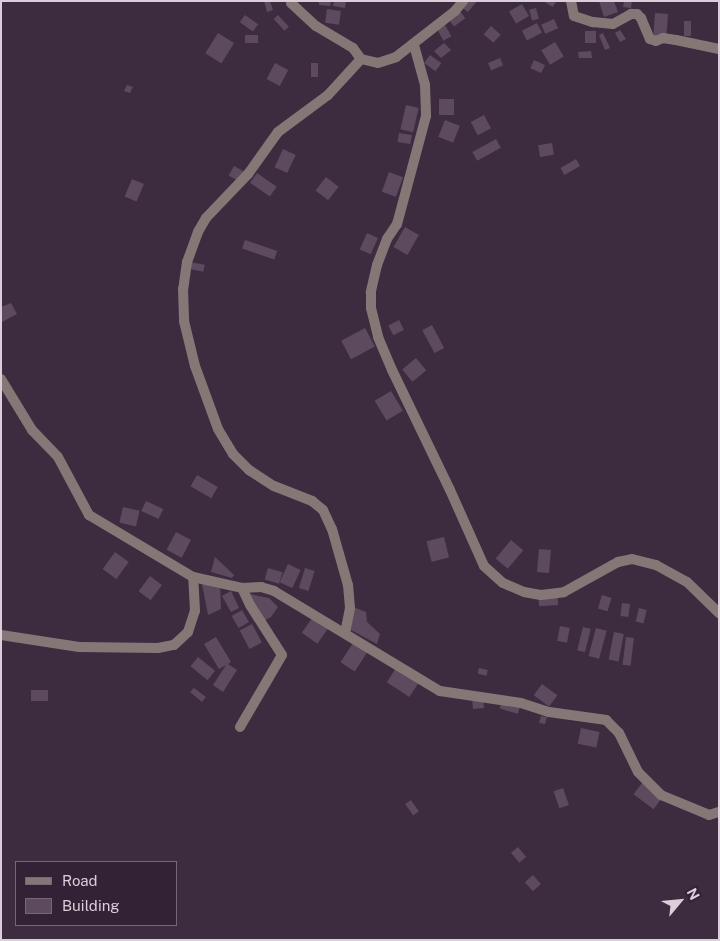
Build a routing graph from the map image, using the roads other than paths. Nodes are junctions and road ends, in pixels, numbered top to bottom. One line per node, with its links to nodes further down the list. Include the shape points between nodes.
1 (463, 1): 4 (street)
2 (570, 1): 5 (street, via 574,16 613,24 637,14 650,39 663,38)
3 (291, 4): 6 (street, via 316,26 353,48)
4 (414, 45): 6 (street, via 396,57 378,63); 10 (street, via 425,85 426,116 397,224 377,265 371,308 378,337 392,370 484,566 504,583 541,595 564,592 618,562 632,559 656,565 687,582)
5 (719, 49)
6 (361, 59): 11 (street, via 328,95 278,132 248,174 206,218 187,262 183,289 184,321 195,366 218,429 233,454 249,470 274,486 312,501 323,510 332,529 348,585 350,608)
7 (1, 379): 8 (street, via 32,430 58,457 89,515)
8 (193, 577): 9 (street); 12 (street, via 195,610 188,632 174,645 158,648 79,647)
9 (242, 588): 11 (street, via 261,587 274,591); 13 (street, via 282,655)
10 (719, 612)
11 (345, 633): 14 (street, via 440,691 606,720 619,733 638,772 661,796 709,815)
12 (1, 635)
13 (240, 727)
14 (719, 812)

